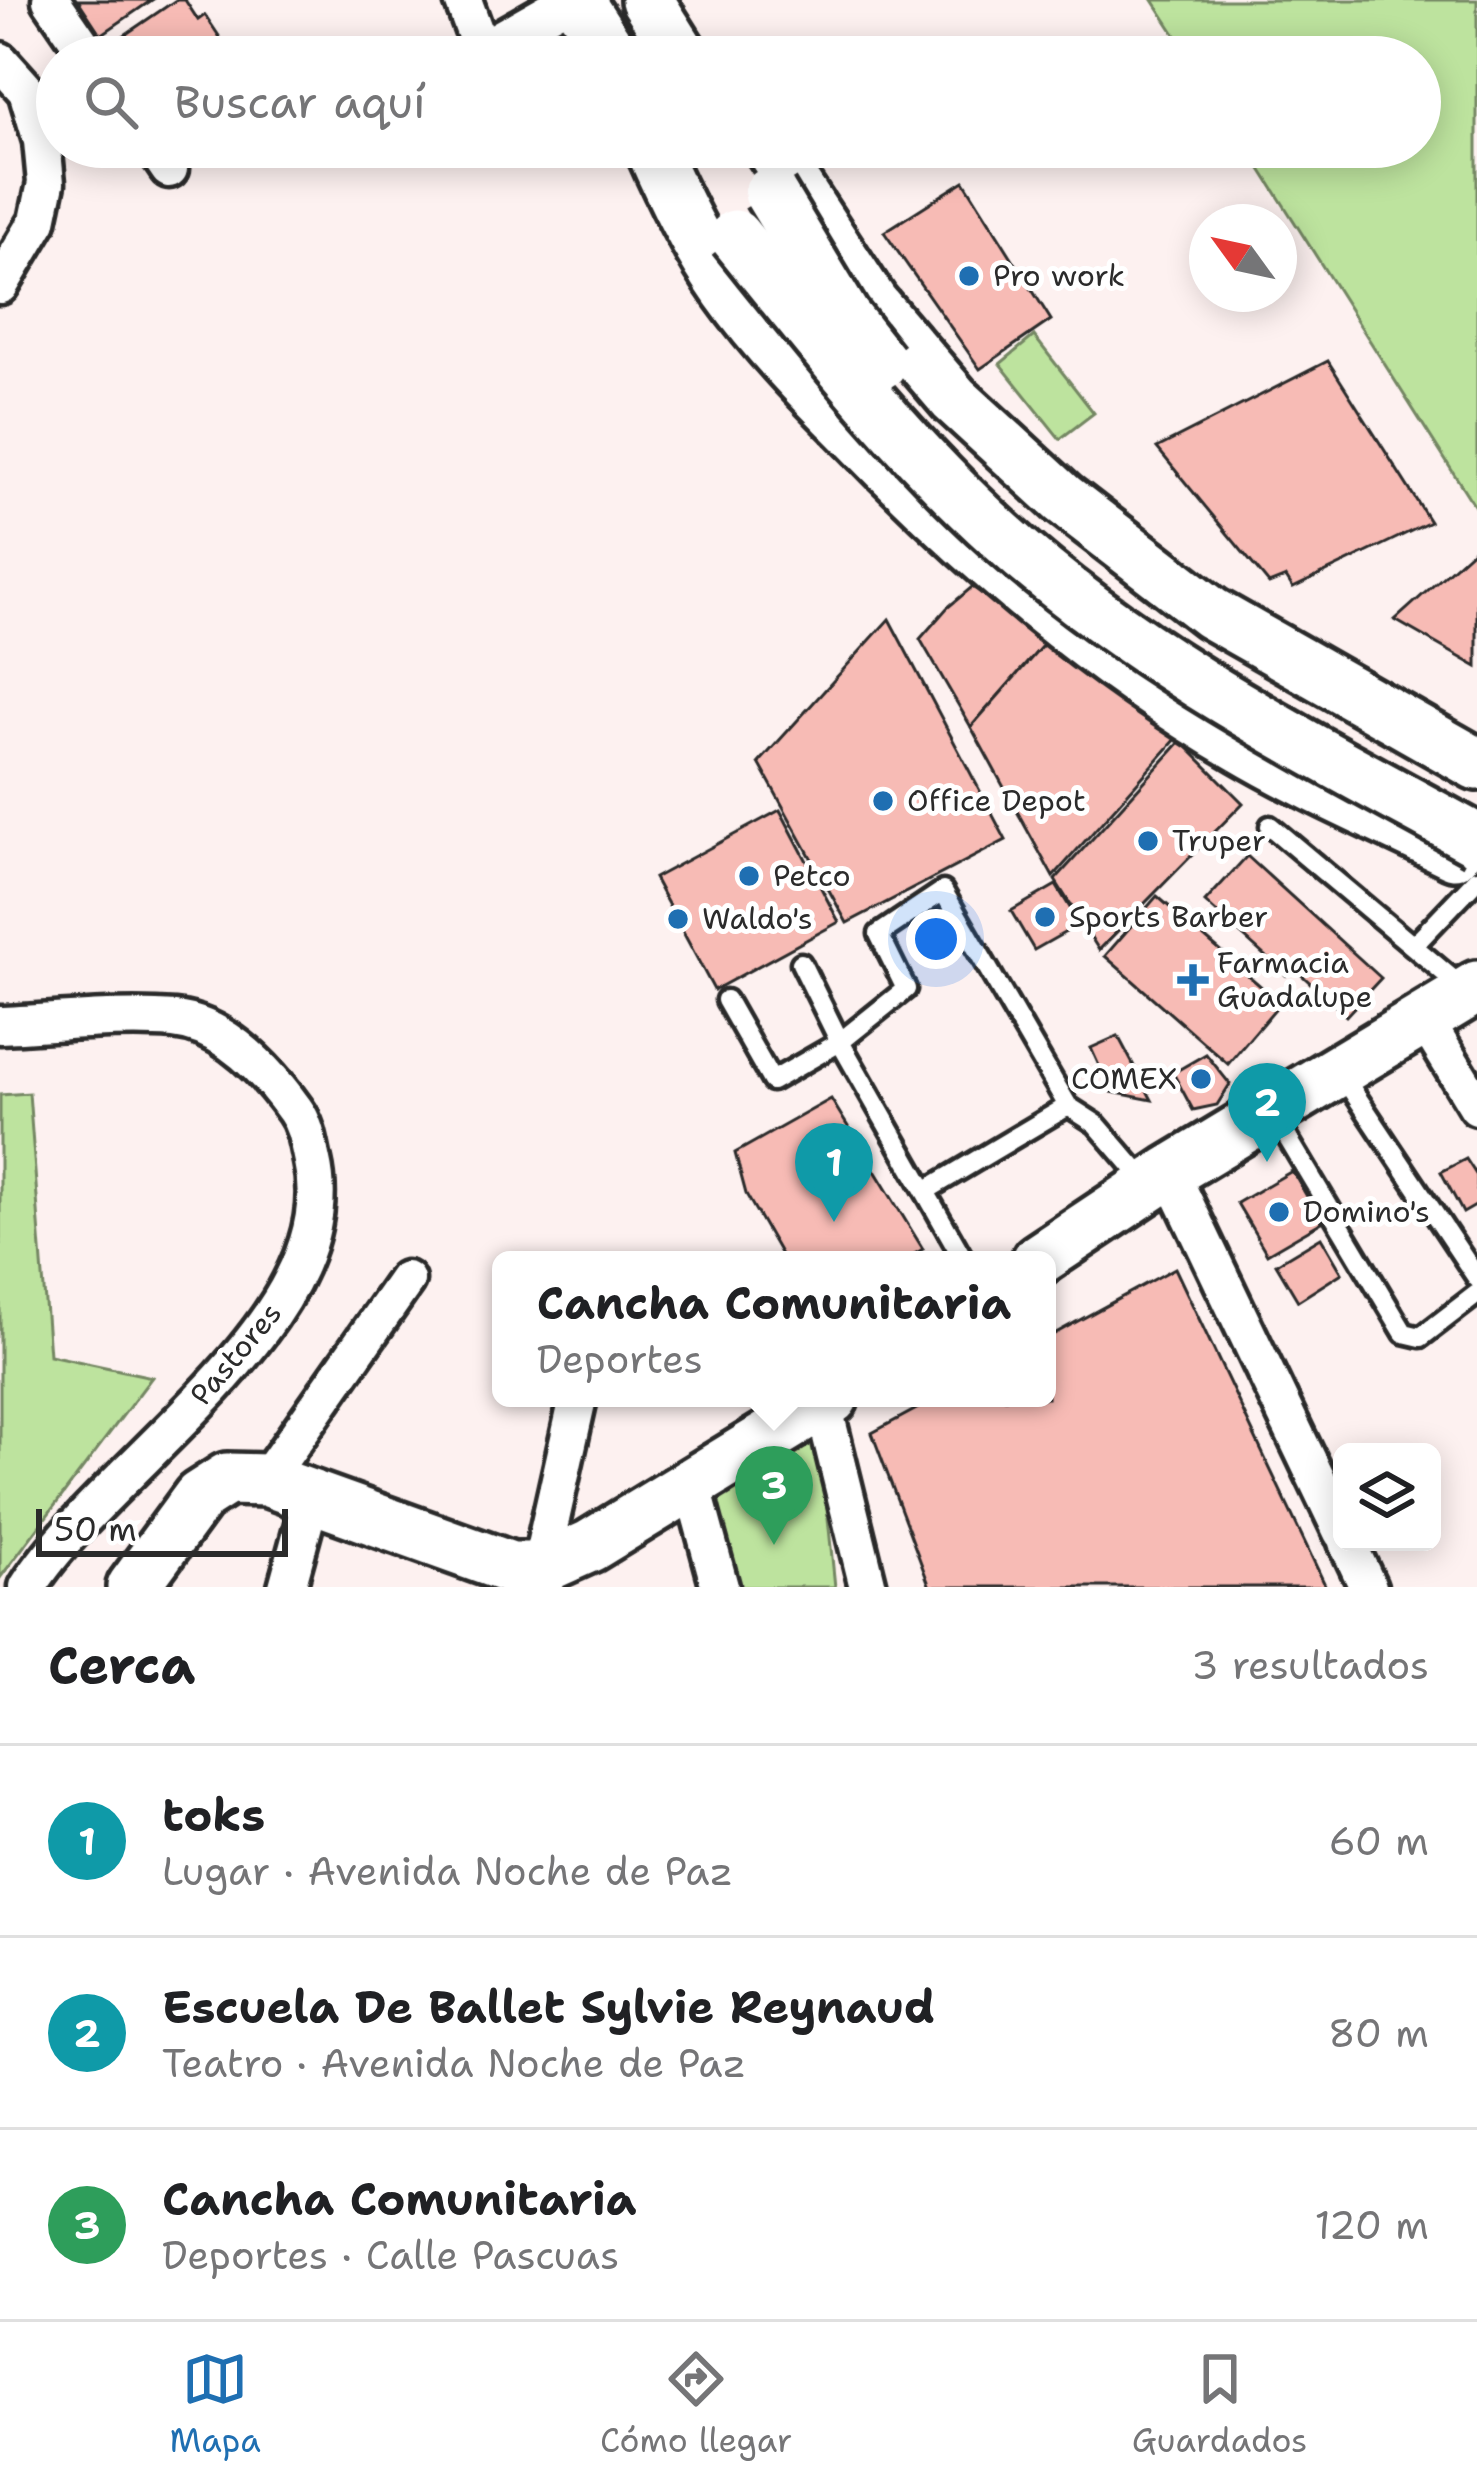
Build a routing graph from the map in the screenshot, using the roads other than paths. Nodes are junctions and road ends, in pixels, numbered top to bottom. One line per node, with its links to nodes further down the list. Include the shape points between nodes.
1 (50, 0): 6 (street)
2 (463, 0): 7 (street)
3 (573, 0): 8 (street); 9 (street)
4 (647, 0): 10 (street)
5 (676, 0): 11 (street)
6 (76, 36)
7 (477, 36)
8 (512, 36)
9 (599, 36)
10 (670, 36)
11 (699, 36)
12 (0, 61): 13 (street, via 27,91)
13 (36, 119)
14 (45, 168): 18 (street, via 38,221)
15 (661, 168): 20 (street, via 729,293 940,522 1058,623)
16 (689, 168): 24 (street, bridge, via 735,236 928,468 1004,539 1094,613 1222,699)
17 (770, 170): 19 (street, via 954,400 1063,500 1211,613); 22 (street, bridge, via 844,316 989,480 1176,630)
18 (0, 284)
19 (1298, 662): 20 (street, via 1291,708); 21 (street)
20 (1245, 749): 25 (street)
21 (1477, 764)
22 (1477, 799)
23 (1270, 826): 27 (lane)
24 (1477, 840)
25 (1477, 865)
26 (1477, 878): 27 (lane)
27 (1414, 945): 29 (lane)
28 (801, 963): 33 (lane)
29 (1472, 990): 31 (street)
30 (726, 1000): 33 (lane, via 772,1081)
31 (1424, 1019): 34 (street); 36 (street)
32 (0, 1025): 53 (street, Pastores, via 177,1020 226,1039 272,1078 303,1121 316,1179 311,1237 286,1294 245,1351 82,1519)
33 (840, 1042): 35 (lane, via 906,989 879,934 944,891); 39 (lane)
34 (1339, 1070): 37 (street); 42 (lane)
35 (1068, 1106): 38 (lane); 39 (lane)
36 (1477, 1106)
37 (1271, 1111): 38 (street); 44 (lane, via 1404,1333 1421,1337)
38 (1160, 1179): 41 (street); 50 (street)
39 (926, 1192): 40 (lane)
40 (959, 1251)
41 (1052, 1251)
42 (1477, 1278)
43 (406, 1280): 49 (street)
44 (1477, 1294)
45 (576, 1407): 52 (street)
46 (817, 1407): 48 (street)
47 (828, 1407): 57 (street)
48 (692, 1484): 52 (street); 56 (street)
49 (289, 1488): 52 (street); 54 (street, via 227,1479 199,1497); 55 (street)
50 (1333, 1515)
51 (1351, 1551): 58 (street)
52 (538, 1577)
53 (28, 1587)
54 (133, 1587)
55 (287, 1587)
56 (720, 1587)
57 (868, 1587)
58 (1368, 1587)

